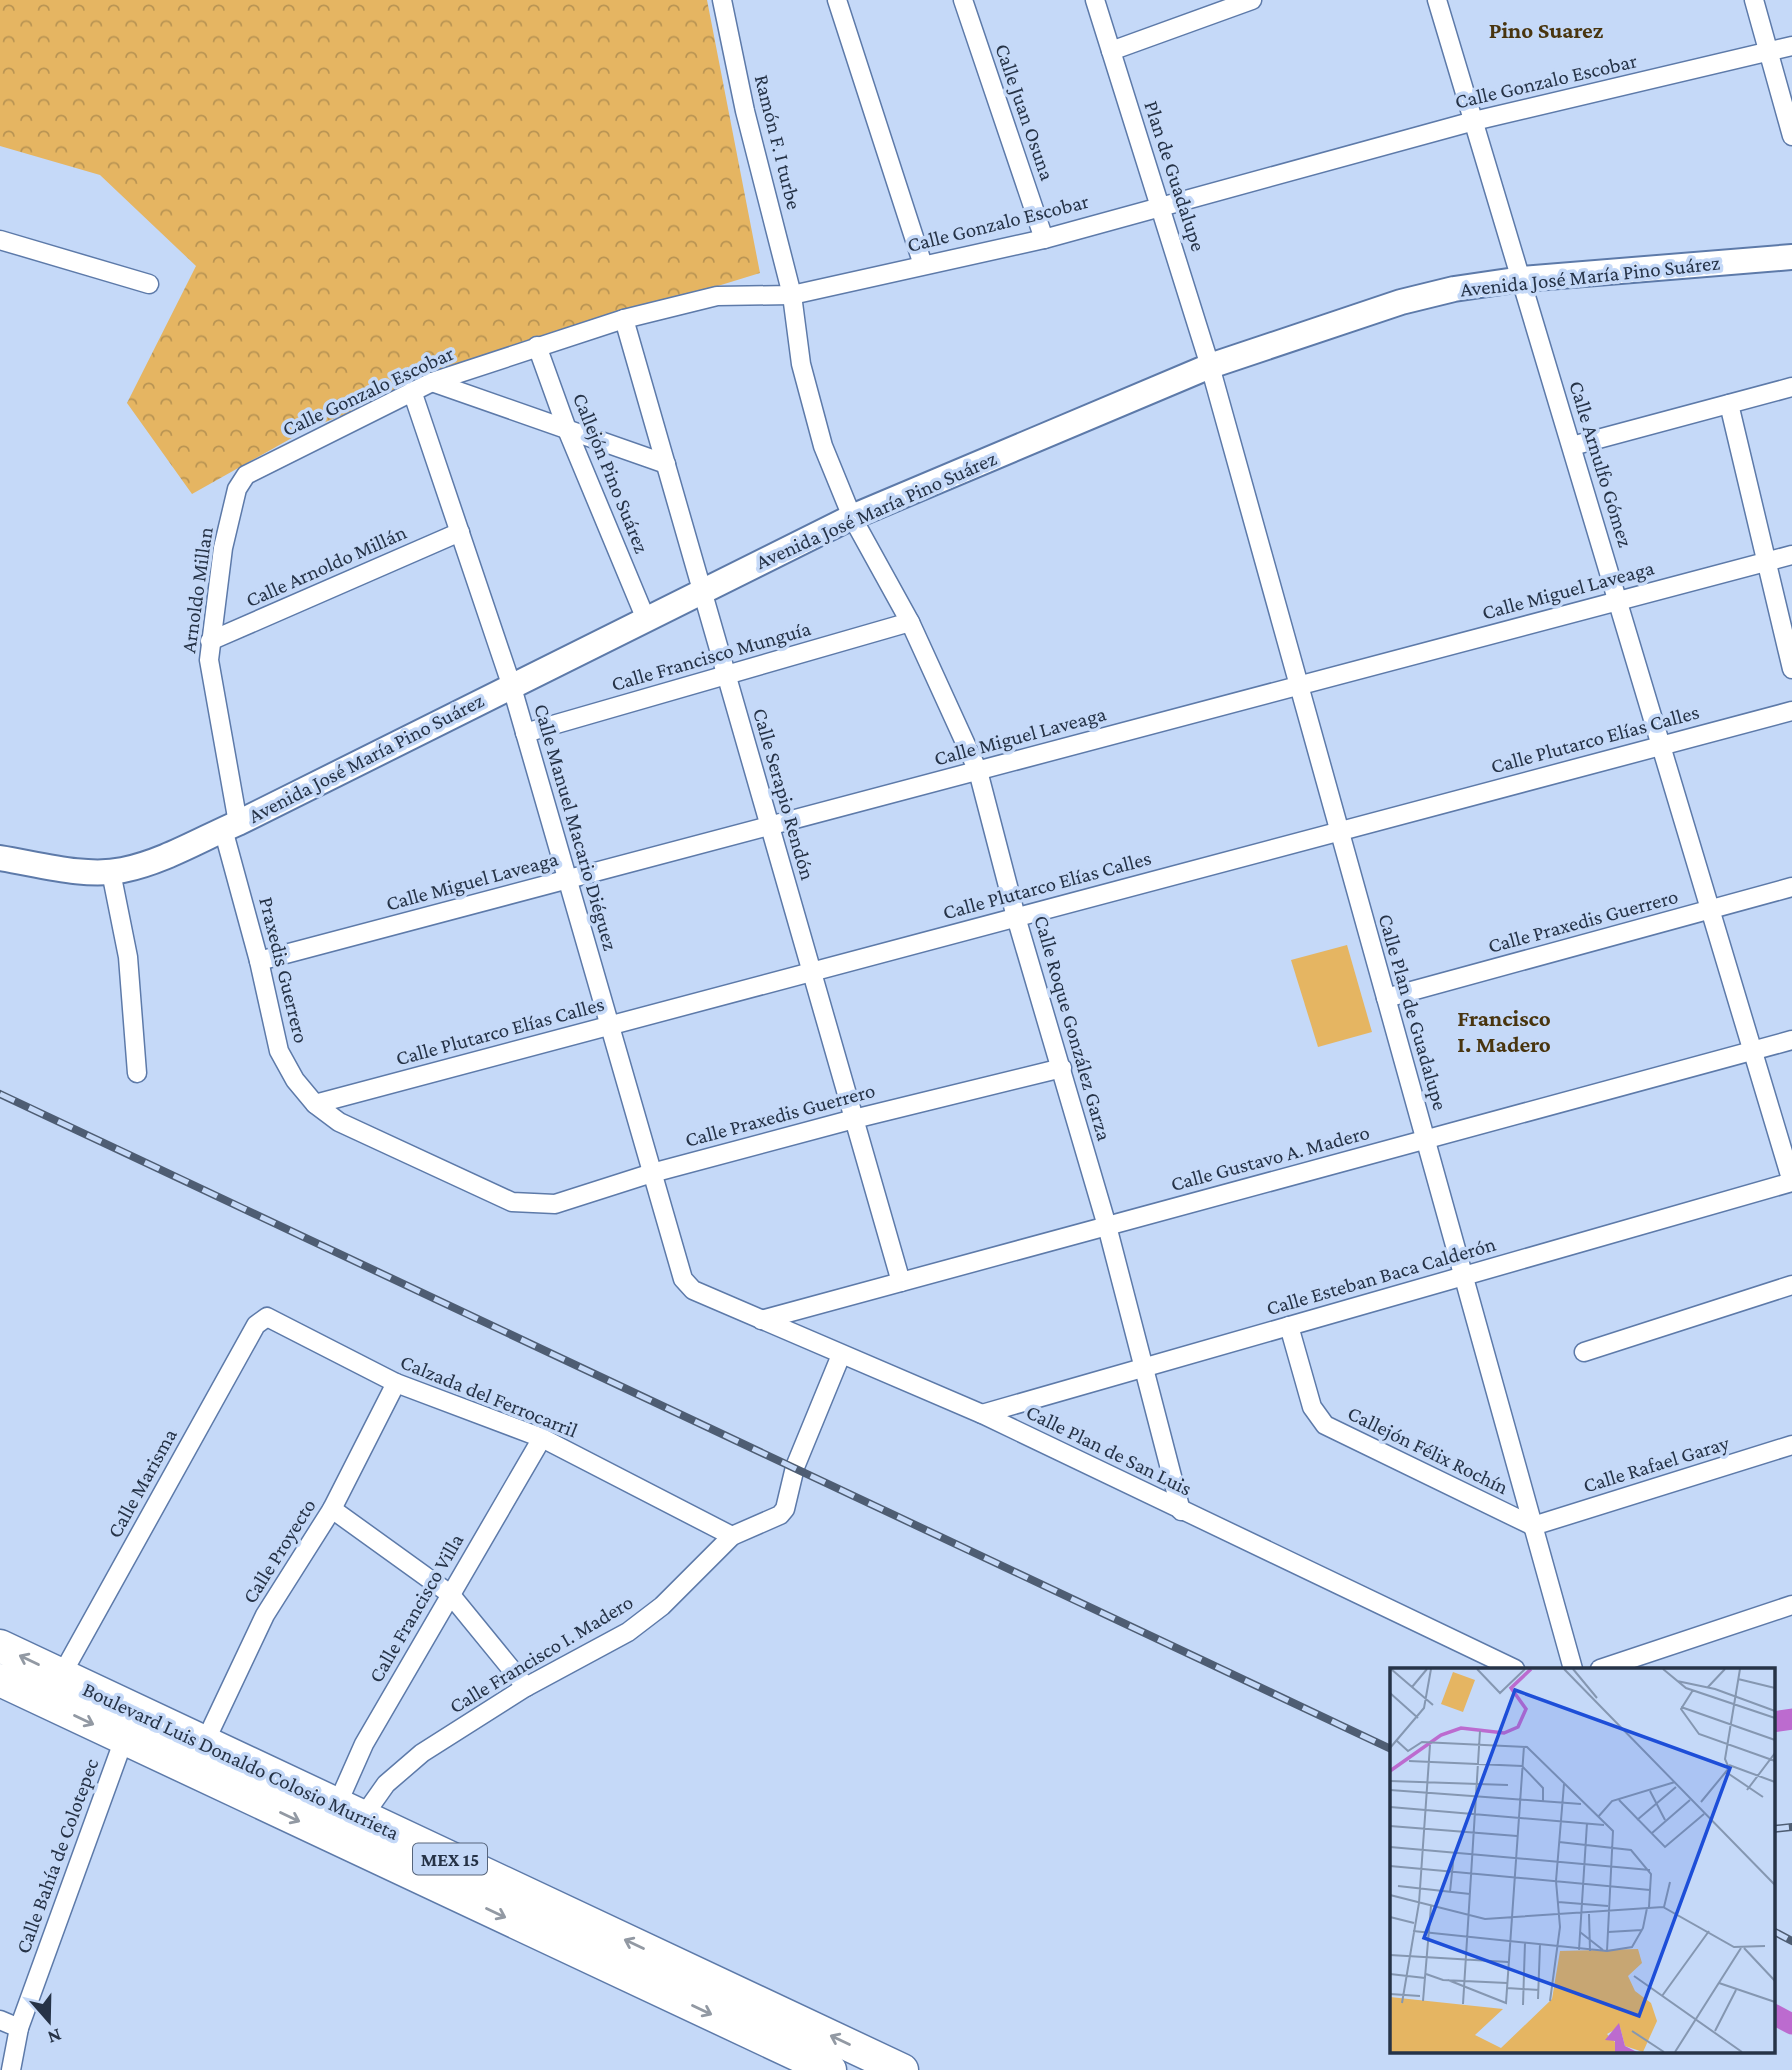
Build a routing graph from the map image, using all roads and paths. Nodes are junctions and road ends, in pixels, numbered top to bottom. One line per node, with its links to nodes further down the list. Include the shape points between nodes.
1 (722, 0): 20 (street, Ramón F. I turbe)
2 (837, 0): 17 (street)
3 (963, 0): 14 (street, Calle Juan Osuna)
4 (1095, 0): 9 (street, Plan de Guadalupe)
5 (1252, 0): 9 (street)
6 (1437, 0): 11 (street, Calle Arnulfo Gómez)
7 (1754, 0): 10 (street)
8 (1792, 46): 10 (street, Calle Gonzalo Escobar)
9 (1111, 51): 13 (street, Plan de Guadalupe)
10 (1768, 52): 11 (street, Calle Gonzalo Escobar); 12 (street)
11 (1474, 121): 13 (street, Calle Gonzalo Escobar); 18 (street, Calle Arnulfo Gómez)
12 (1792, 136)
13 (1161, 204): 14 (street, Calle Gonzalo Escobar); 23 (street, Plan de Guadalupe)
14 (1044, 239): 17 (street, Calle Gonzalo Escobar)
15 (0, 240): 19 (street)
16 (1792, 257): 18 (street, Avenida José María Pino Suárez)
17 (923, 265): 20 (street, Calle Gonzalo Escobar)
18 (1522, 279): 23 (street, Avenida José María Pino Suárez, via 1401,302); 29 (street, Calle Arnulfo Gómez)
19 (149, 284)
20 (792, 295): 21 (street, Calle Gonzalo Escobar, via 718,296); 32 (street, Calle Roque González Garza, via 801,364 823,446)
21 (624, 318): 22 (street, Calle Gonzalo Escobar); 30 (street, Calle Serapio Rendón)
22 (537, 345): 24 (street, Calle Gonzalo Escobar); 28 (street, Callejón Pino Suárez)
23 (1210, 366): 32 (street, Avenida José María Pino Suárez); 44 (street, Calle Plan de Guadalupe)
24 (432, 383): 26 (street, Calle Gonzalo Escobar); 28 (street)
25 (1792, 387): 27 (street)
26 (412, 391): 31 (street, Calle Gonzalo Escobar, via 246,475); 33 (street, Calle Manuel Macario Diéguez)
27 (1729, 404): 29 (street); 35 (street)
28 (568, 432): 30 (street); 38 (street, Callejón Pino Suárez)
29 (1572, 446): 37 (street, Calle Arnulfo Gómez)
30 (666, 464): 36 (street, Calle Serapio Rendón)
31 (237, 489): 40 (street, Arnoldo Millan)
32 (852, 517): 36 (street, Avenida José María Pino Suárez); 39 (street, Calle Roque González Garza)
33 (460, 532): 40 (street, Calle Arnoldo Millán); 43 (street, Calle Manuel Macario Diéguez)
34 (1792, 555): 35 (street, Calle Miguel Laveaga)
35 (1767, 561): 37 (street, Calle Miguel Laveaga); 41 (street)
36 (702, 589): 38 (street, Avenida José María Pino Suárez); 42 (street, Calle Serapio Rendón)
37 (1618, 601): 44 (street, Calle Miguel Laveaga); 47 (street, Calle Arnulfo Gómez)
38 (645, 617): 43 (street, Avenida José María Pino Suárez)
39 (910, 622): 42 (street, Calle Francisco Munguía); 48 (street, Calle Roque González Garza)
40 (210, 641): 50 (street, Arnoldo Millan)
41 (1792, 669)
42 (727, 676): 46 (street, Calle Francisco Munguía); 49 (street, Calle Serapio Rendón)
43 (511, 684): 46 (street, Calle Manuel Macario Diéguez); 50 (street, Avenida José María Pino Suárez)
44 (1299, 685): 48 (street, Calle Miguel Laveaga); 51 (street, Calle Plan de Guadalupe)
45 (1792, 711): 47 (street, Calle Plutarco Elías Calles)
46 (525, 733): 54 (street, Calle Manuel Macario Diéguez)
47 (1661, 746): 51 (street, Calle Plutarco Elías Calles); 56 (street, Calle Arnulfo Gómez)
48 (978, 771): 49 (street, Calle Miguel Laveaga); 57 (street, Calle Roque González Garza)
49 (770, 826): 54 (street, Calle Miguel Laveaga); 59 (street, Calle Serapio Rendón)
50 (224, 829): 53 (street, Avenida José María Pino Suárez, via 140,865); 58 (street, Praxedis Guerrero)
51 (1339, 831): 57 (street, Calle Plutarco Elías Calles); 60 (street, Calle Plan de Guadalupe)
52 (0, 858): 53 (street, Avenida José María Pino Suárez)
53 (111, 872): 65 (street, via 128,957)
54 (568, 880): 58 (street, Calle Miguel Laveaga); 61 (street, Calle Manuel Macario Diéguez)
55 (1792, 887): 56 (street, Calle Praxedis Guerrero)
56 (1710, 909): 60 (street, Calle Praxedis Guerrero); 63 (street, Calle Arnulfo Gómez)
57 (1016, 917): 59 (street, Calle Plutarco Elías Calles); 64 (street, Calle Roque González Garza)
58 (259, 961): 66 (street, Praxedis Guerrero, via 279,1051)
59 (812, 971): 61 (street, Calle Plutarco Elías Calles); 67 (street, Calle Serapio Rendón)
60 (1386, 998): 68 (street, Calle Plan de Guadalupe)
61 (610, 1025): 66 (street, Calle Plutarco Elías Calles); 69 (street, Calle Manuel Macario Diéguez)
62 (1792, 1040): 63 (street, Calle Gustavo A. Madero)
63 (1752, 1051): 68 (street, Calle Gustavo A. Madero); 70 (street, Calle Arnulfo Gómez)
64 (1062, 1068): 67 (street, Calle Praxedis Guerrero); 72 (street, Calle Roque González Garza)
65 (137, 1073)
66 (315, 1104): 71 (street, Praxedis Guerrero, via 368,1137)
67 (854, 1119): 69 (street, Calle Praxedis Guerrero); 75 (street, Calle Serapio Rendón)
68 (1425, 1139): 72 (street, Calle Gustavo A. Madero); 73 (street, Calle Plan de Guadalupe)
69 (652, 1173): 71 (street, Calle Praxedis Guerrero, via 566,1202); 74 (street, Calle Manuel Macario Diéguez)
70 (1792, 1182): 73 (street, Calle Esteban Baca Calderón)
71 (512, 1202)
72 (1107, 1226): 75 (street, Calle Gustavo A. Madero); 82 (street, Calle Roque González Garza)
73 (1463, 1276): 79 (street, Calle Esteban Baca Calderón); 89 (street, Calle Plan de Guadalupe)
74 (683, 1279): 78 (street, Calle Plan de San Luis, via 693,1290)
75 (901, 1282): 78 (street, Calle Gustavo A. Madero)
76 (1792, 1285): 80 (street)
77 (267, 1317): 83 (street, Calzada del Ferrocarril); 97 (street, Calle Marisma, via 256,1325)
78 (761, 1320): 81 (street, Calle Plan de San Luis)
79 (1289, 1325): 82 (street, Calle Esteban Baca Calderón); 89 (street, Callejón Félix Rochín, via 1312,1406 1325,1424)
80 (1584, 1352)
81 (841, 1354): 84 (street, Calle Plan de San Luis); 90 (street, Calle Francisco I. Madero, via 795,1467 785,1509 777,1518)
82 (1144, 1367): 84 (street, Calle Esteban Baca Calderón); 88 (street, Calle Roque González Garza)
83 (396, 1383): 85 (street, Calzada del Ferrocarril); 87 (street, Calle Proyecto)
84 (982, 1413): 88 (street, Calle Plan de San Luis)
85 (542, 1438): 90 (street, Calzada del Ferrocarril); 91 (street, Calle Francisco Villa)
86 (1792, 1445): 89 (street, Calle Rafael Garay)
87 (332, 1508): 91 (street); 101 (street, Calle Proyecto, via 265,1615)
88 (1181, 1511): 94 (street, Calle Plan de San Luis)
89 (1533, 1526): 95 (street, Calle Plan de Guadalupe)
90 (732, 1536): 99 (street, Calle Francisco I. Madero, via 662,1606 628,1632)
91 (450, 1594): 99 (street); 102 (street, Calle Francisco Villa, via 364,1744)
92 (1792, 1605): 96 (street)
93 (0, 1647): 97 (highway, Boulevard Luis Donaldo Colosio Murrieta / MEX 15, one-way to 93)
94 (1513, 1668)
95 (1573, 1668)
96 (1603, 1668)
97 (61, 1676): 101 (highway, Boulevard Luis Donaldo Colosio Murrieta / MEX 15)
98 (0, 1680): 100 (highway, Boulevard Luis Donaldo Colosio Murrieta / MEX 15, one-way to 100)
99 (526, 1687): 102 (street, Calle Francisco I. Madero, via 402,1768)
100 (124, 1739): 104 (street, Calle Bahía de Colotepec); 106 (highway, Boulevard Luis Donaldo Colosio Murrieta / MEX 15, one-way to 106)
101 (204, 1744): 102 (highway, Boulevard Luis Donaldo Colosio Murrieta / MEX 15)
102 (350, 1812): 107 (highway, Boulevard Luis Donaldo Colosio Murrieta / MEX 15, one-way to 102)
103 (0, 2020): 104 (street)
104 (19, 2028): 105 (street, Calle Bahía de Colotepec)
105 (11, 2070)
106 (830, 2070)
107 (902, 2070)

